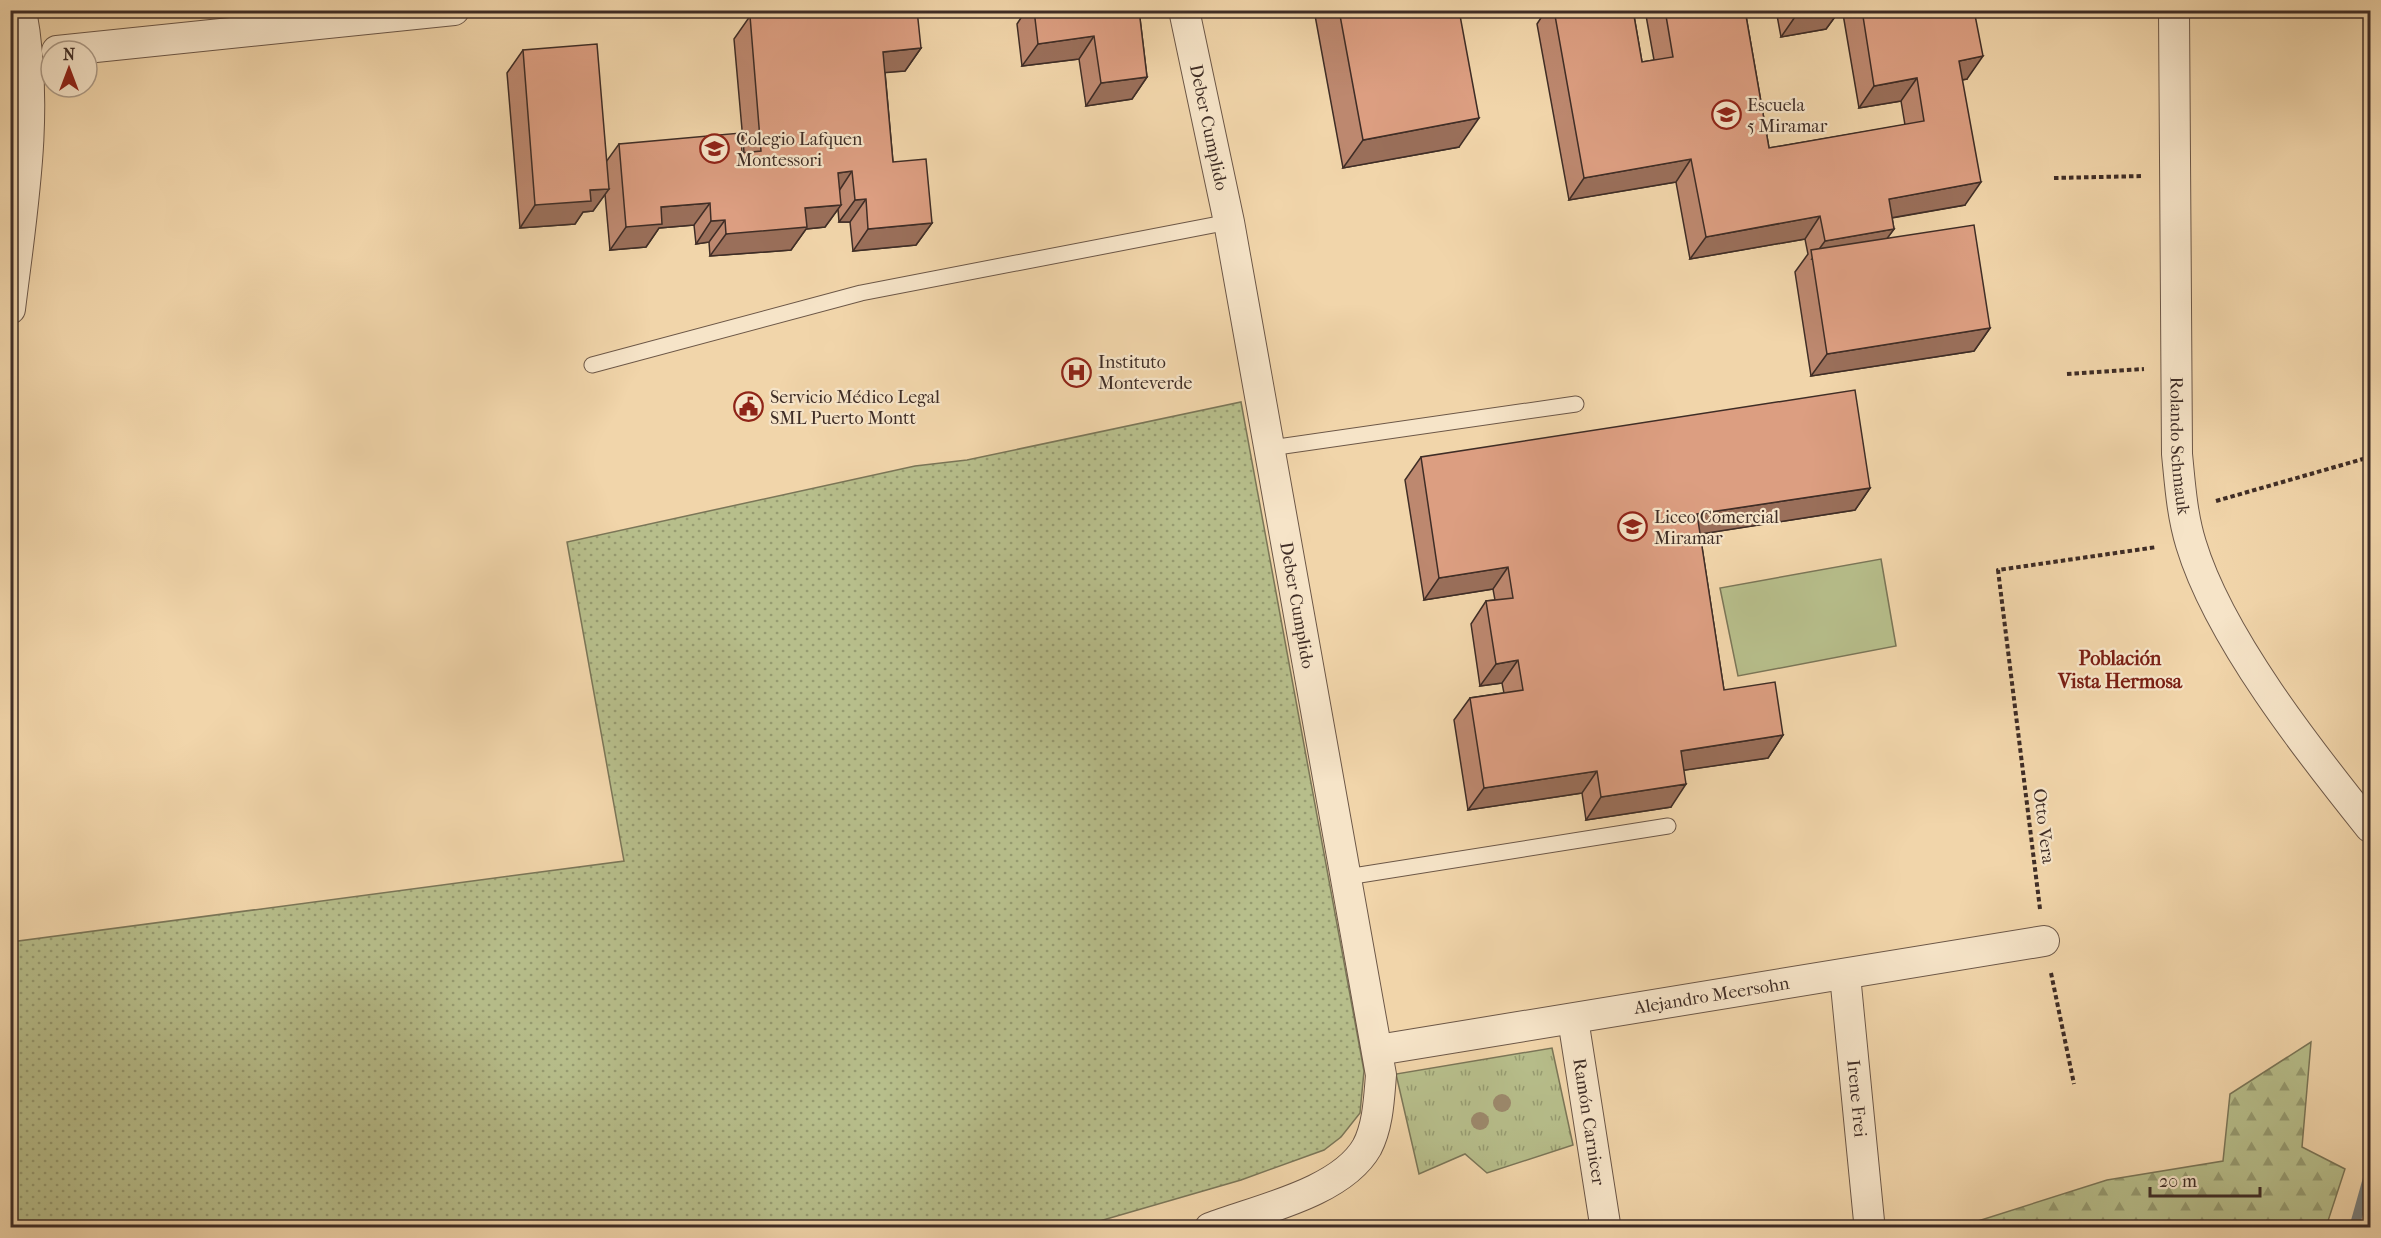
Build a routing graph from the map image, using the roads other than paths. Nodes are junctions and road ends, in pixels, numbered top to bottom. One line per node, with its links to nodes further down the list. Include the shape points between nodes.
1 (21, 10): 5 (street)
2 (1184, 10): 8 (street, Deber Cumplido)
3 (2174, 10): 14 (street, Rolando Schmauk, via 2177,454 2190,542 2241,648)
4 (438, 11): 6 (street)
5 (39, 40)
6 (99, 46)
7 (39, 81): 9 (street, via 31,115)
8 (1229, 222): 10 (lane, via 861,293); 12 (street, Deber Cumplido)
9 (10, 309)
10 (591, 365)
11 (1576, 404): 12 (lane)
12 (1270, 448): 15 (street, Deber Cumplido)
13 (1668, 826): 15 (lane)
14 (2370, 827)
15 (1347, 877): 19 (street, Deber Cumplido)
16 (2044, 941): 17 (street, Alejandro Meersohn)
17 (1845, 975): 18 (street, Alejandro Meersohn); 20 (street, Irene Frei)
18 (1573, 1018): 19 (street, Alejandro Meersohn); 21 (street, Ramón Carnicer)
19 (1378, 1050): 22 (street, Deber Cumplido, via 1379,1100 1368,1145 1358,1161 1329,1185)
20 (1869, 1221)
21 (1605, 1224)
22 (1210, 1227)

